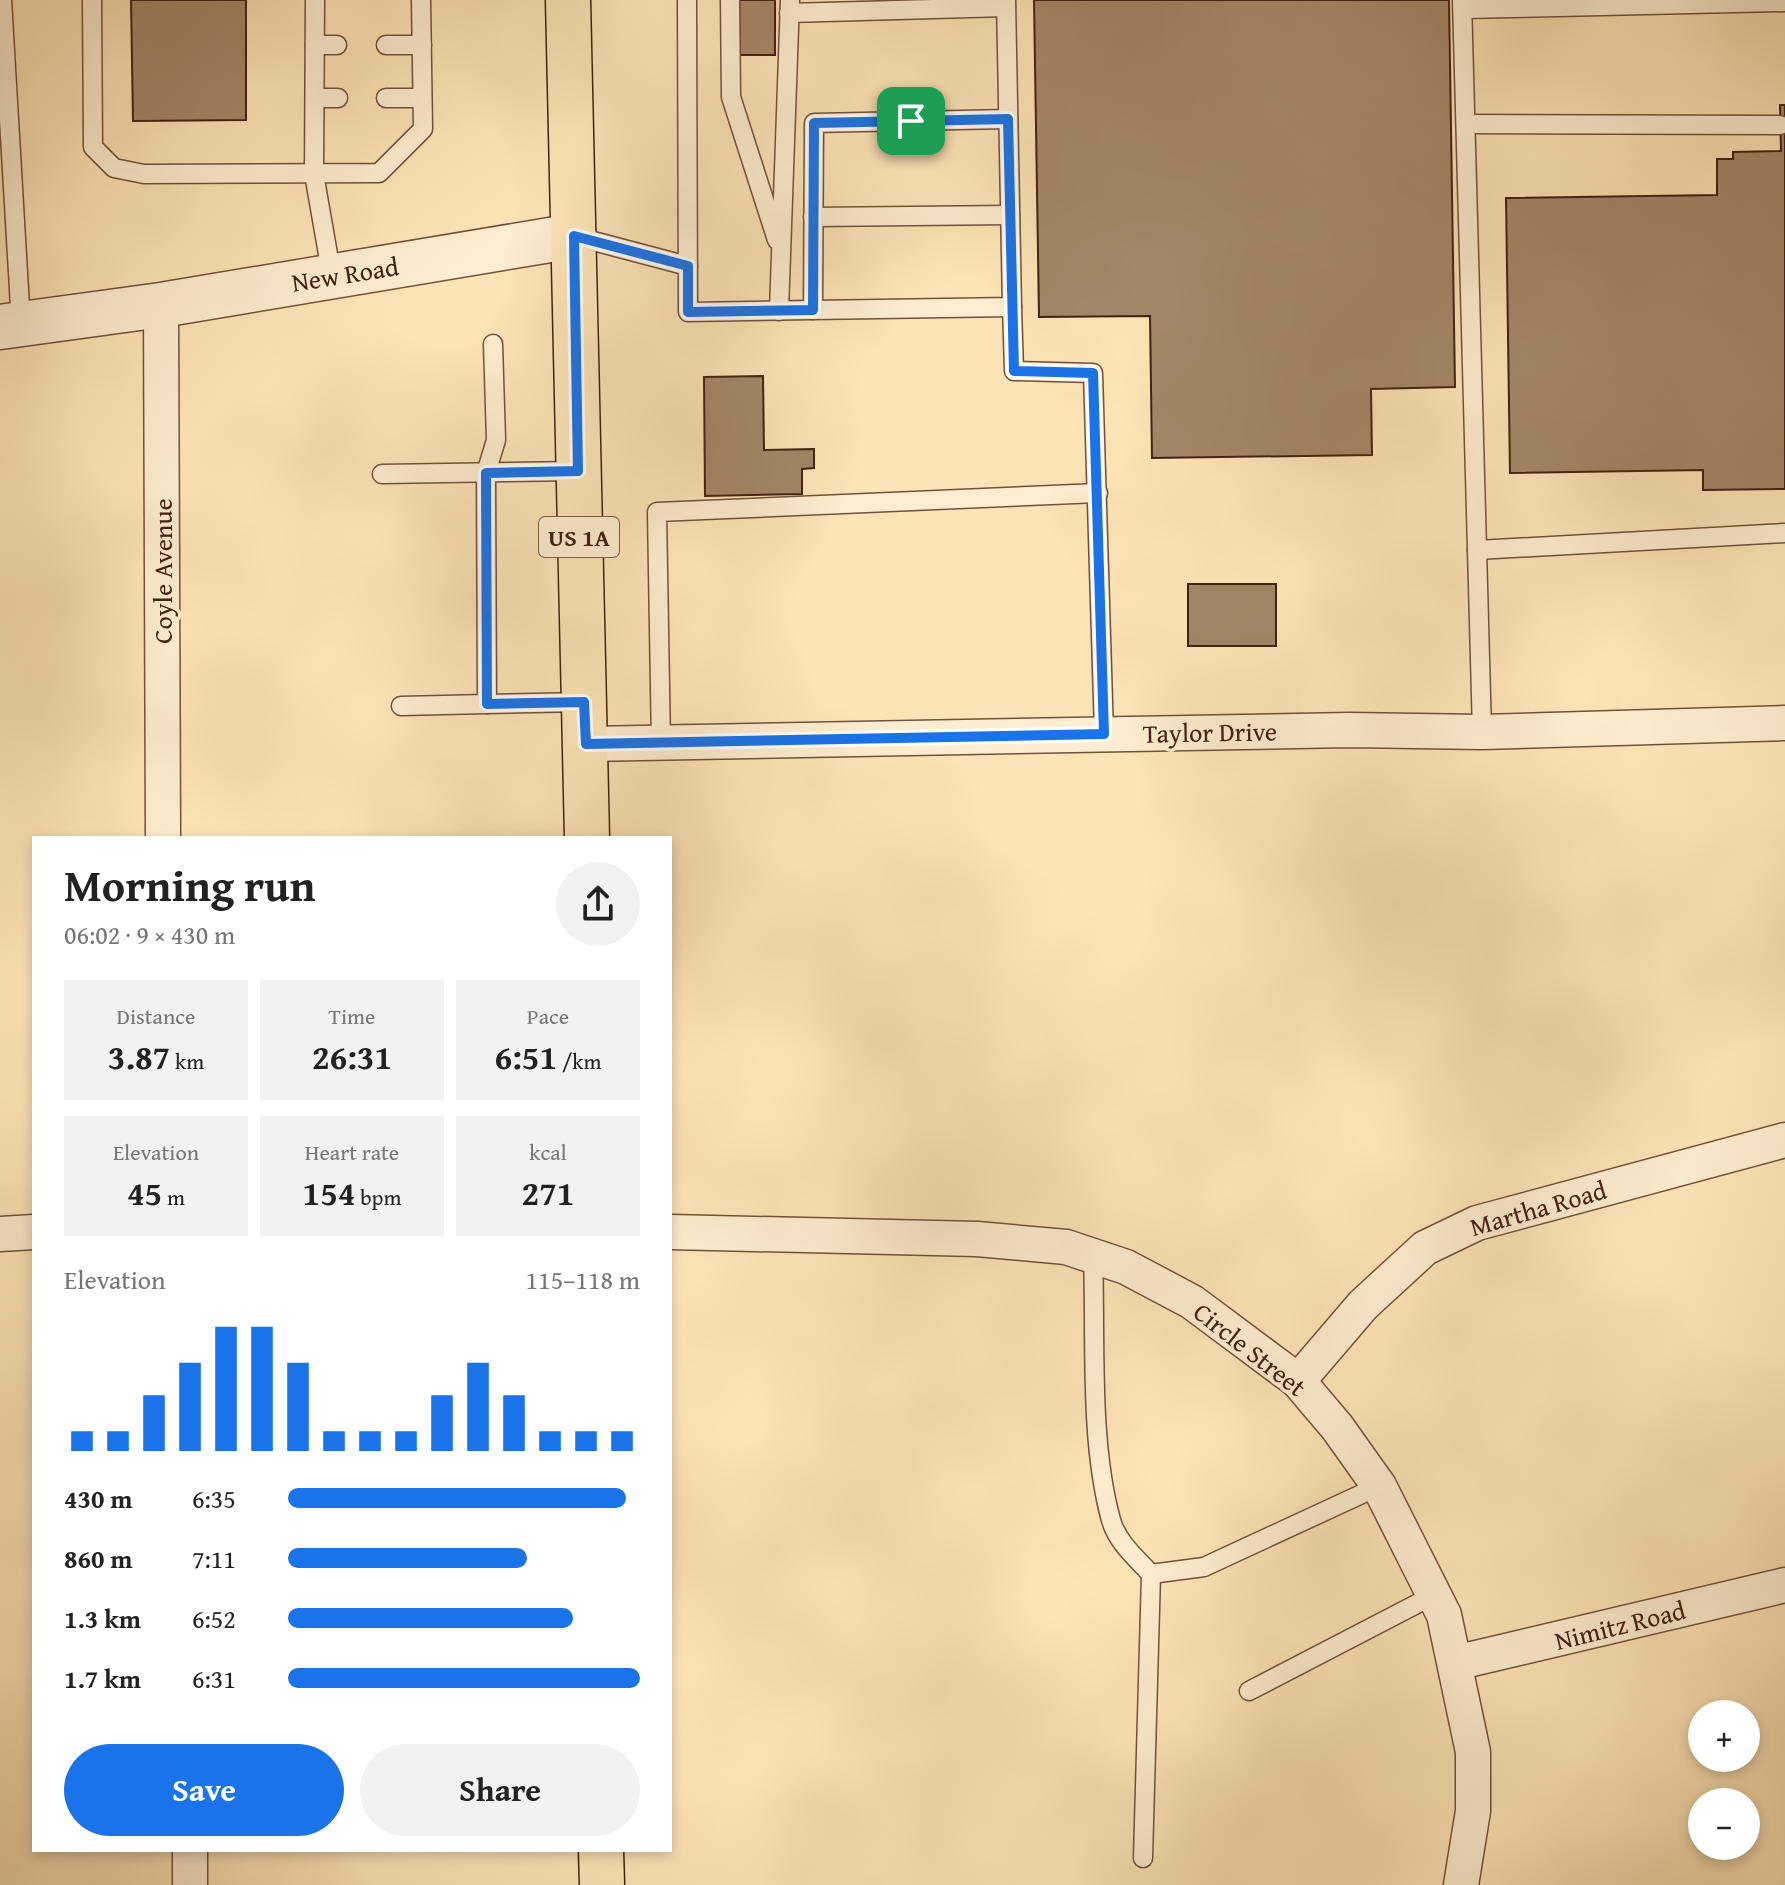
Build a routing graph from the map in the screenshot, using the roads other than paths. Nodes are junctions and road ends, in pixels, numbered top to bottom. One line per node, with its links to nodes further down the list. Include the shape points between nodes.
1 (2, 0): 24 (lane)
2 (92, 0): 23 (lane, via 93,147 114,168 144,174)
3 (315, 0): 12 (lane)
4 (421, 0): 15 (lane)
5 (568, 0): 27 (main road, US 1A)
6 (687, 0): 29 (lane)
7 (730, 0): 28 (lane, via 731,97)
8 (1785, 2): 10 (lane)
9 (1006, 4): 11 (lane); 20 (lane)
10 (1462, 4): 21 (lane)
11 (790, 6): 28 (lane)
12 (315, 45): 13 (lane); 16 (lane)
13 (337, 45)
14 (386, 45): 15 (lane)
15 (422, 45): 19 (lane)
16 (315, 98): 17 (lane); 23 (lane)
17 (338, 98)
18 (386, 98): 19 (lane)
19 (422, 98): 23 (lane, via 423,129 379,173)
20 (1008, 119): 25 (lane); 26 (lane, via 814,123)
21 (1466, 124): 22 (lane); 42 (lane)
22 (1780, 125)
23 (314, 174): 30 (lane)
24 (8, 212): 35 (lane)
25 (1010, 215): 26 (lane); 32 (lane)
26 (813, 217): 33 (lane)
27 (574, 236): 29 (lane, New Road); 30 (street, New Road); 37 (main road, US 1A)
28 (781, 254): 34 (lane)
29 (688, 266): 34 (lane, via 688,312)
30 (332, 277): 31 (street, New Road)
31 (161, 305): 35 (street, New Road); 51 (street, Coyle Avenue)
32 (1012, 307): 33 (lane); 40 (lane, via 1014,371 1093,373)
33 (813, 310): 34 (lane)
34 (779, 311)
35 (11, 326)
36 (493, 344): 38 (lane, via 496,440)
37 (578, 471): 38 (lane); 43 (main road, US 1A)
38 (486, 473): 39 (lane); 44 (lane)
39 (382, 474)
40 (1098, 493): 48 (lane); 50 (lane, via 657,512)
41 (1785, 533): 42 (lane)
42 (1477, 550): 47 (lane)
43 (584, 702): 44 (lane); 49 (main road, US 1A)
44 (487, 704): 45 (lane)
45 (401, 706)
46 (1785, 723): 47 (street, Taylor Drive)
47 (1482, 732): 48 (street, Taylor Drive)
48 (1104, 734): 50 (street, Taylor Drive)
49 (586, 744): 50 (street, Taylor Drive); 52 (main road, US 1A)
50 (661, 746)
51 (163, 836)
52 (587, 836)
53 (1785, 1140): 58 (street, Martha Road, via 1477,1223 1425,1248 1363,1305)
54 (32, 1232): 56 (street)
55 (672, 1232): 57 (street, Circle Street, via 977,1239 1066,1247)
56 (0, 1234)
57 (1093, 1256): 58 (street, Circle Street, via 1192,1302); 60 (lane, via 1100,1442 1112,1523)
58 (1298, 1381): 59 (street, Circle Street)
59 (1379, 1486): 60 (lane, via 1204,1567); 62 (street, Circle Street)
60 (1151, 1574): 67 (lane)
61 (1785, 1585): 63 (street, Nimitz Road)
62 (1434, 1595): 63 (street, Circle Street); 64 (lane)
63 (1455, 1663): 70 (street, Circle Street, via 1473,1752 1473,1811)
64 (1249, 1691)
65 (190, 1852): 68 (street)
66 (601, 1852): 69 (main road)
67 (1143, 1858)
68 (190, 1885)
69 (602, 1885)
70 (1461, 1885)

